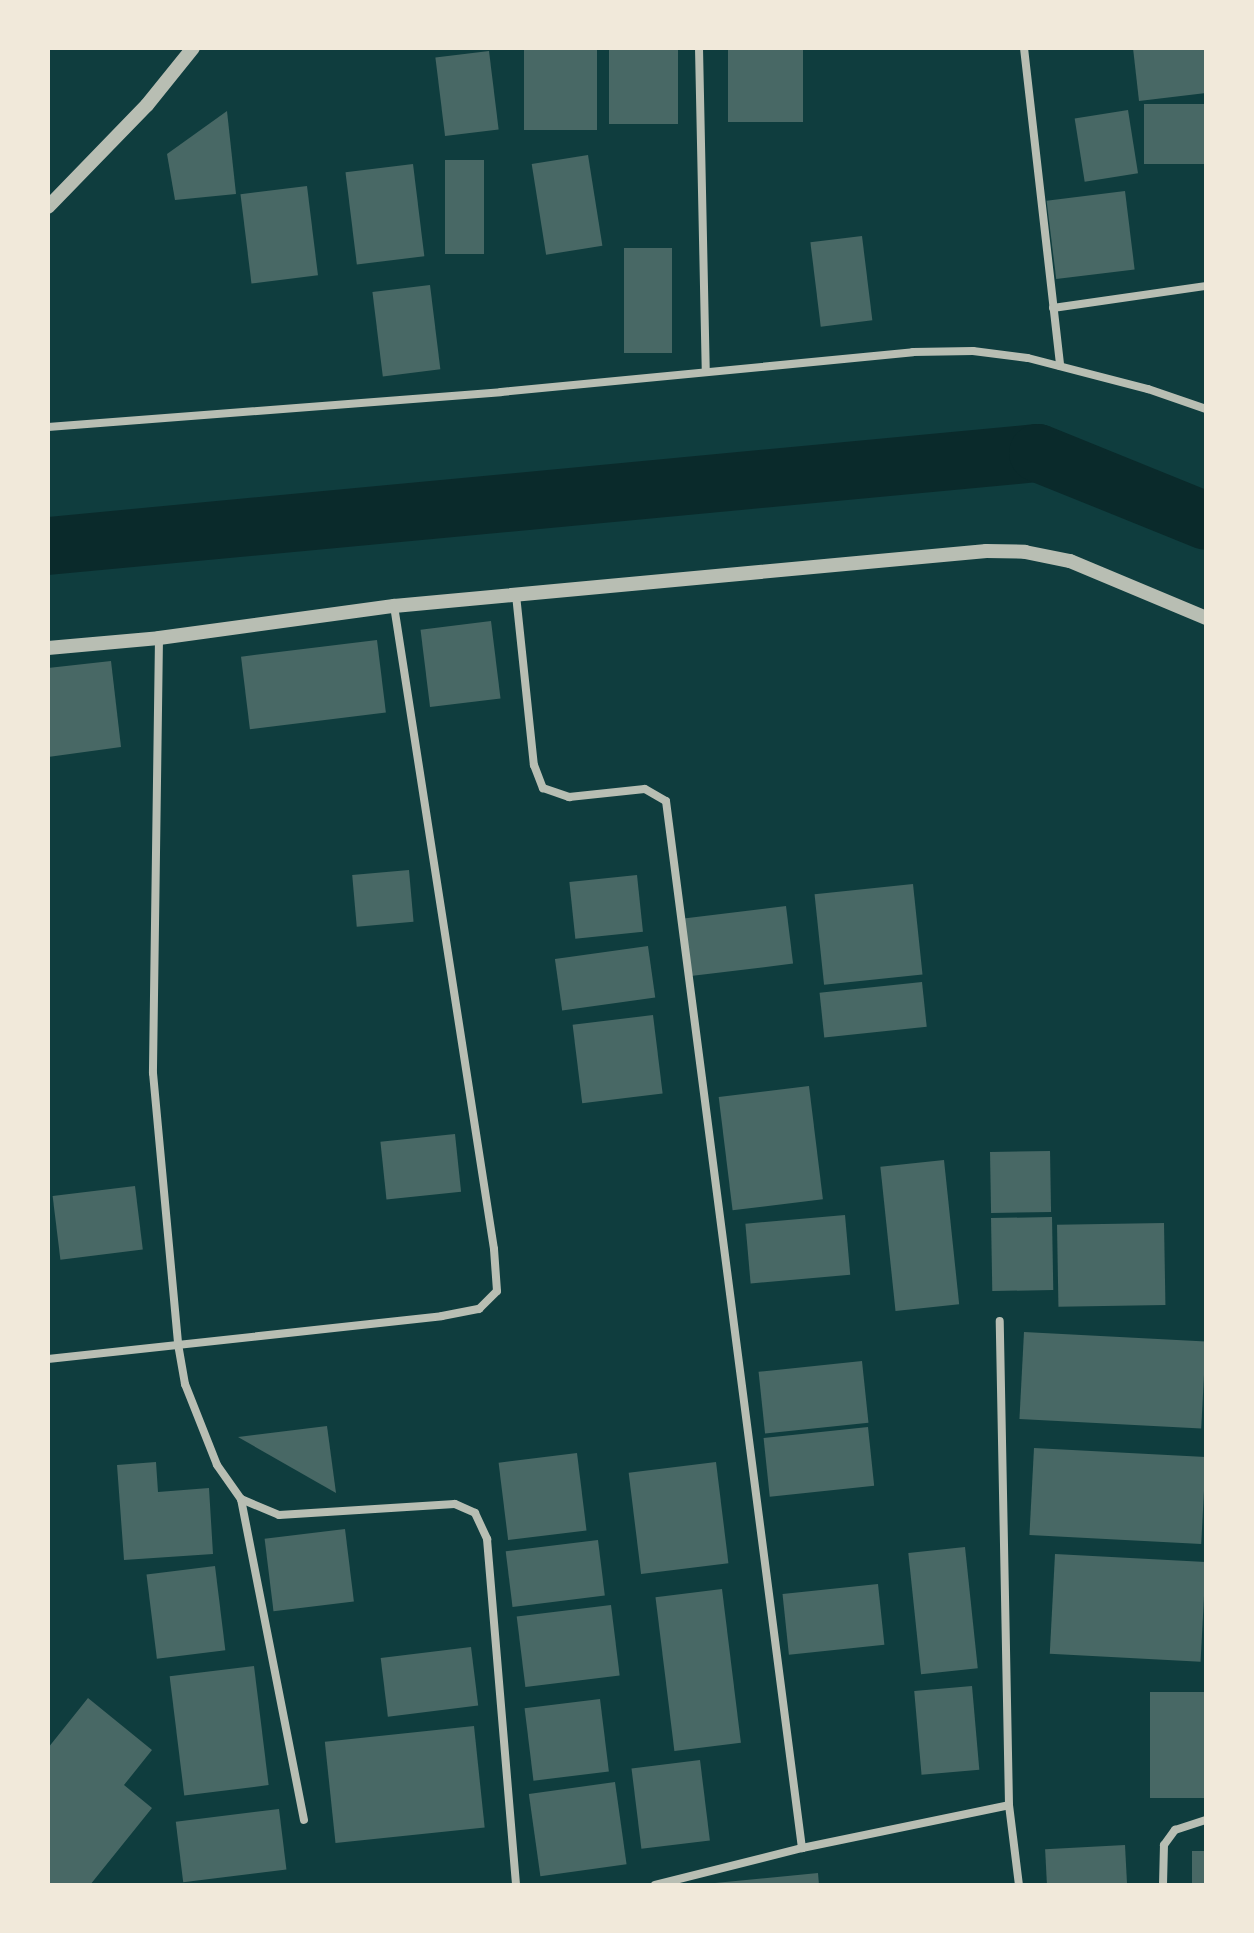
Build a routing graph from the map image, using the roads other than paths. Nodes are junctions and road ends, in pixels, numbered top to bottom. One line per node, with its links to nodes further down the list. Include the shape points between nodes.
1 (193, 48): 4 (street, via 147,105)
2 (699, 48): 8 (street)
3 (1024, 48): 6 (street)
4 (48, 207)
5 (1206, 286): 6 (street)
6 (1053, 308): 7 (street)
7 (1060, 366): 8 (street, via 973,351 913,352); 9 (street)
8 (706, 372): 10 (street)
9 (1206, 409)
10 (48, 427)
11 (516, 595): 12 (street); 13 (street, via 986,551 1025,552 1070,561); 23 (street, via 534,765 543,788 569,797 645,789 666,801)
12 (394, 606): 14 (street); 17 (street, via 497,1291 479,1309 454,1314)
13 (1206, 618)
14 (159, 638): 15 (street); 17 (street, via 153,1073)
15 (48, 648)
16 (1000, 1321): 20 (street)
17 (178, 1344): 18 (street); 19 (street, via 196,1420 217,1465)
18 (48, 1359)
19 (241, 1499): 21 (street); 25 (street, via 279,1515 455,1504 475,1513 487,1539)
20 (1009, 1805): 23 (street); 27 (street)
21 (304, 1820)
22 (1206, 1820): 28 (street, via 1175,1830 1164,1845)
23 (802, 1848): 24 (street)
24 (678, 1882): 26 (street)
25 (516, 1885)
26 (655, 1885)
27 (1019, 1885)
28 (1163, 1885)

